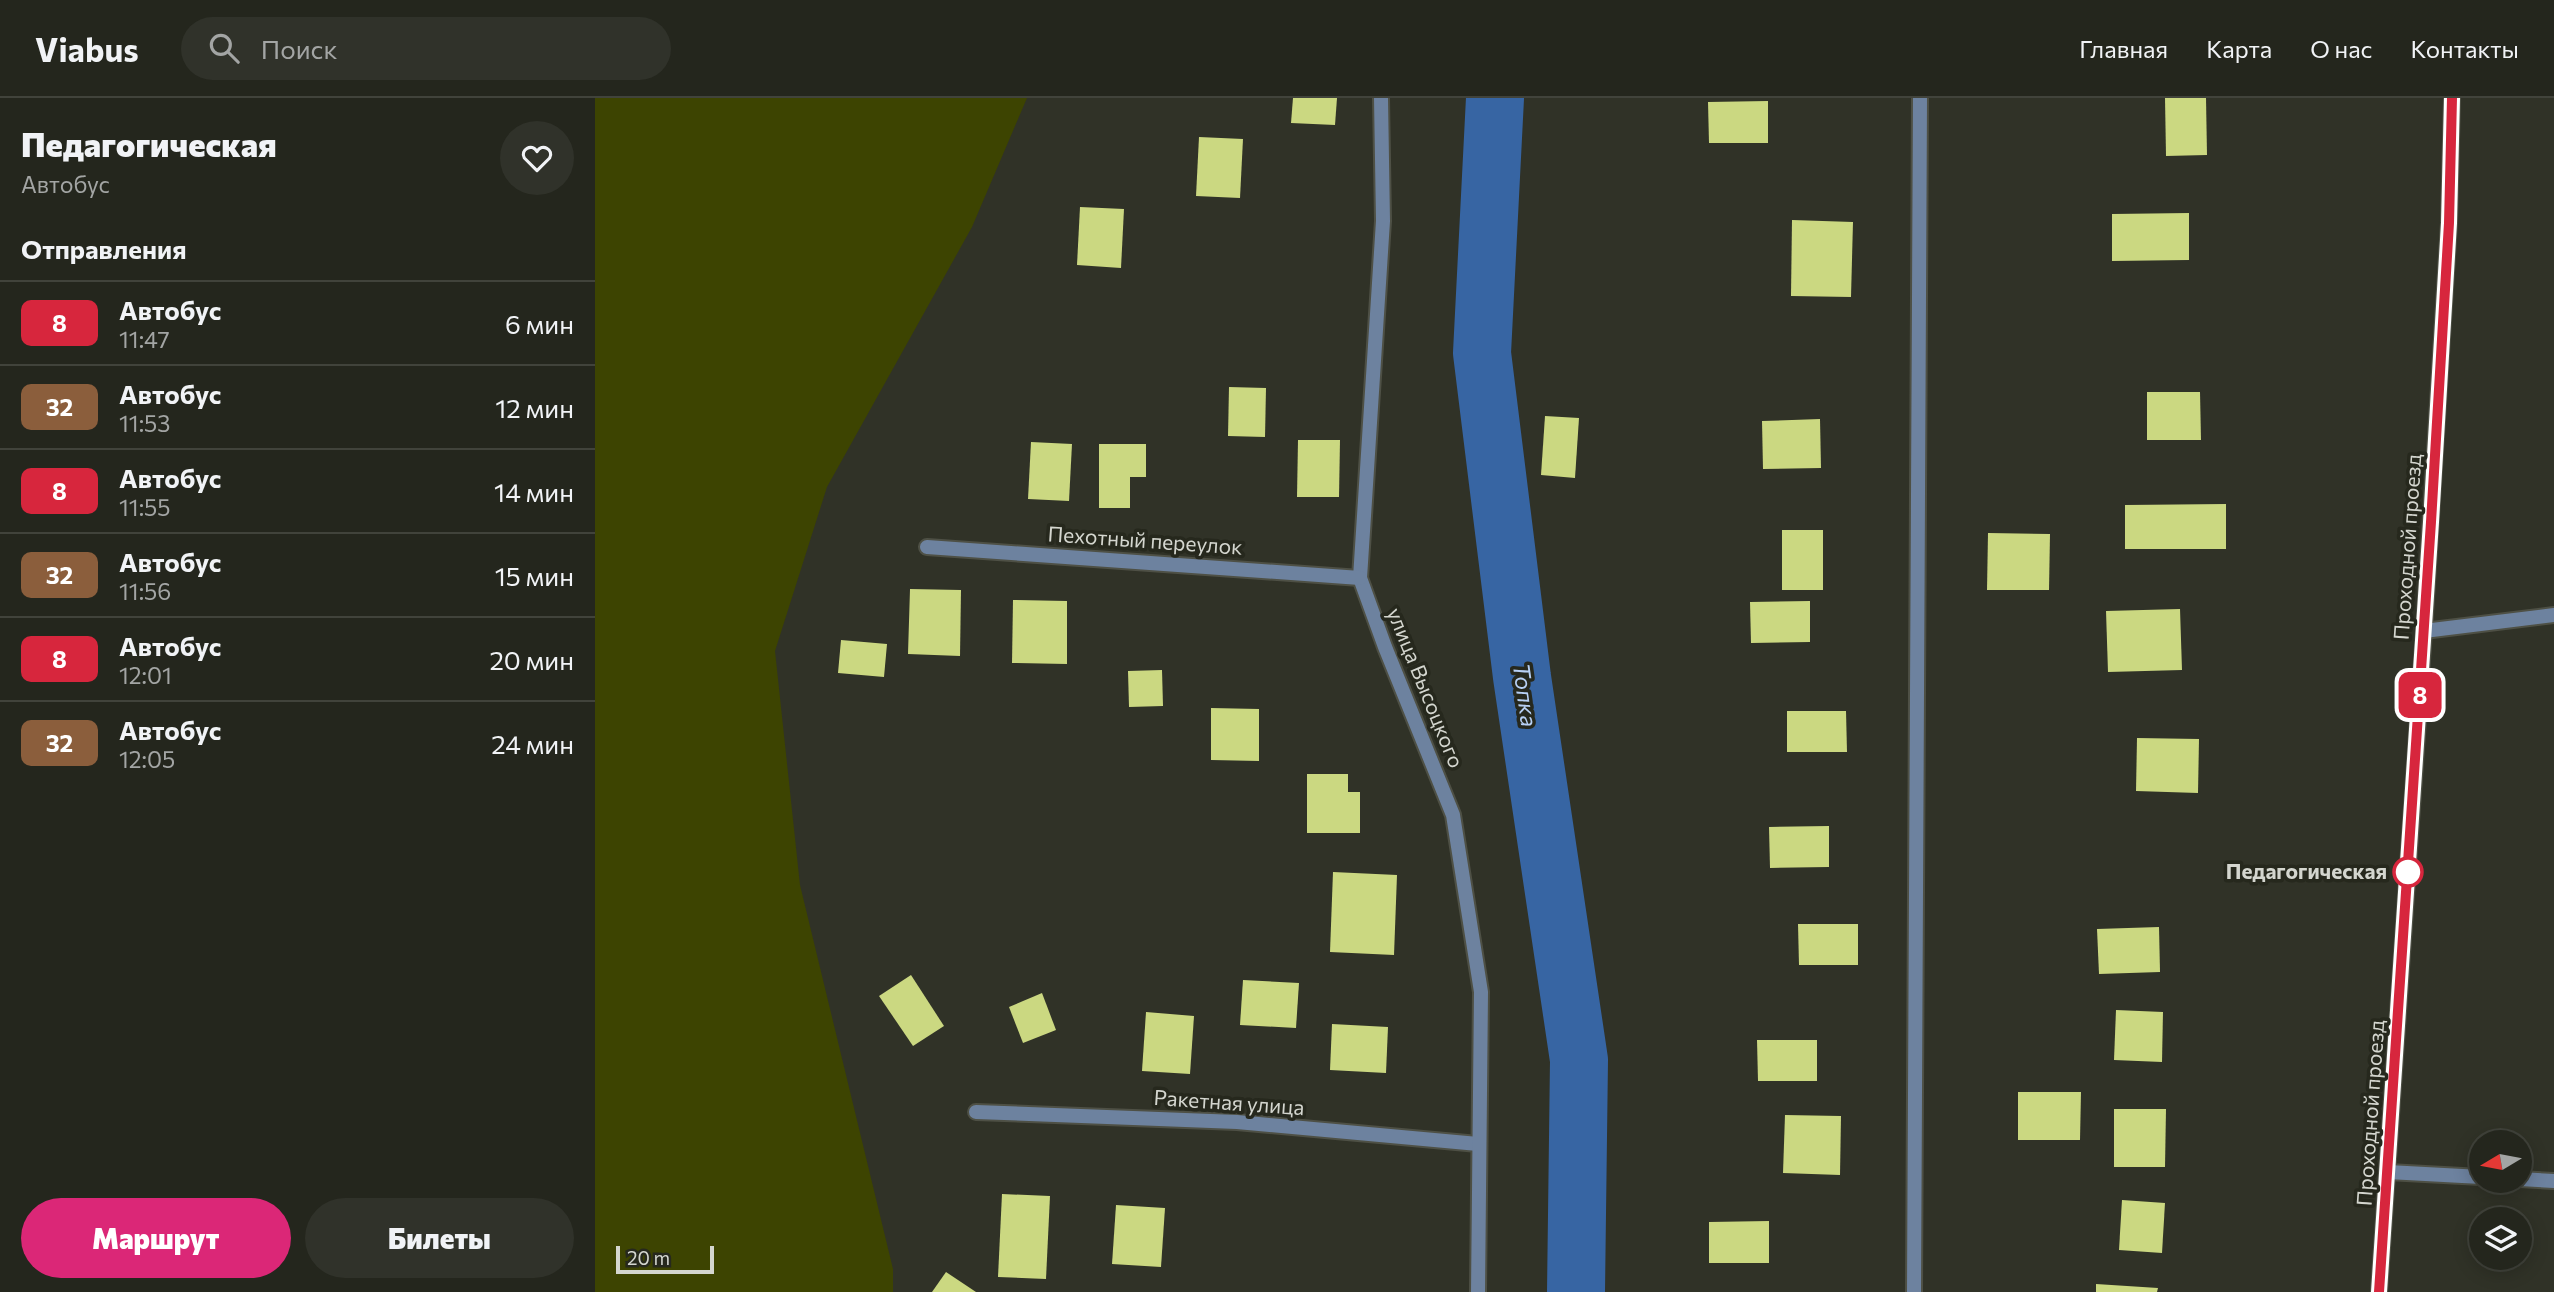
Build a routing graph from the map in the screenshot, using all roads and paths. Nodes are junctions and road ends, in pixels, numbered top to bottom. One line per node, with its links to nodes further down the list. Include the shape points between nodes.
1 (1381, 98): 5 (street, улица Высоцкого, via 1383,221)
2 (1920, 98): 15 (street)
3 (2452, 98): 7 (street, Проходной проезд, via 2449,223)
4 (927, 547): 5 (street, Пехотный переулок)
5 (1360, 578): 9 (street, улица Высоцкого, via 1453,815 1481,992)
6 (2554, 615): 7 (street)
7 (2424, 631): 10 (street, Проходной проезд)
8 (976, 1112): 9 (street, Ракетная улица, via 1237,1122)
9 (1478, 1144): 14 (street, улица Высоцкого)
10 (2388, 1172): 11 (street); 16 (street, Проходной проезд)
11 (2469, 1176)
12 (2532, 1180): 13 (street)
13 (2554, 1181)
14 (1478, 1292)
15 (1914, 1292)
16 (2379, 1292)

